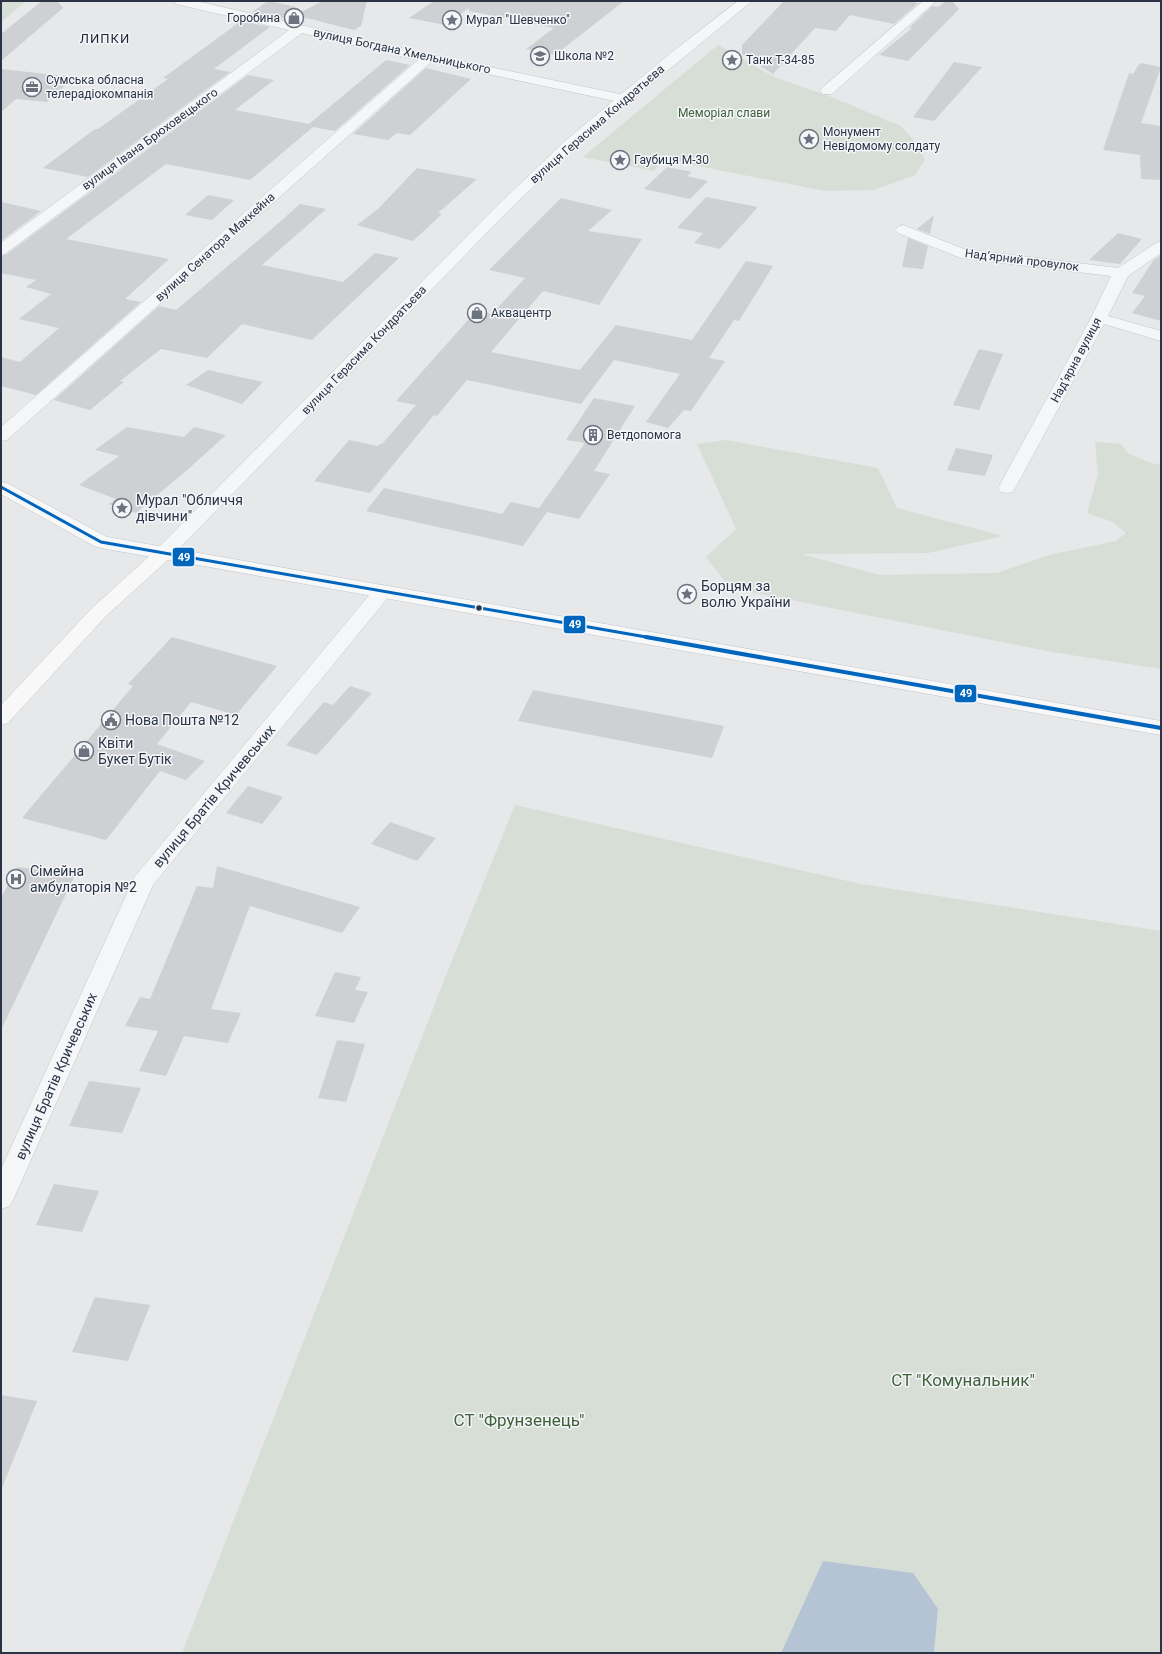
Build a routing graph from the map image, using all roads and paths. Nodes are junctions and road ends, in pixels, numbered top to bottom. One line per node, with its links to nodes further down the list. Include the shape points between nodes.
1 (180, 1): 4 (street, вулиця Богдана Хмельницького)
2 (746, 1): 7 (street, вулиця Герасима Кондратьєва)
3 (930, 1): 6 (street)
4 (300, 28): 5 (street, вулиця Богдана Хмельницького); 10 (street, вулиця Івана Брюховецького)
5 (428, 58): 7 (street, вулиця Богдана Хмельницького); 14 (street, вулиця Сенатора Маккейна)
6 (827, 91)
7 (624, 98): 17 (street, вулиця Герасима Кондратьєва, via 570,144 498,214)
8 (903, 230): 11 (street, Надʼярний провулок, via 961,253)
9 (1161, 246): 11 (street, Надʼярна вулиця)
10 (1, 250)
11 (1121, 273): 12 (street, Надʼярна вулиця)
12 (1099, 318): 13 (street); 16 (street, Надʼярна вулиця)
13 (1161, 336)
14 (1, 436)
15 (1, 487): 17 (main road, via 100,542)
16 (1007, 488)
17 (163, 554): 18 (main road); 19 (main road, вулиця Герасима Кондратьєва, via 99,612)
18 (383, 591): 20 (main road); 21 (street, вулиця Братів Кричевських, via 143,882)
19 (1, 718)
20 (1161, 728)
21 (1, 1198)

